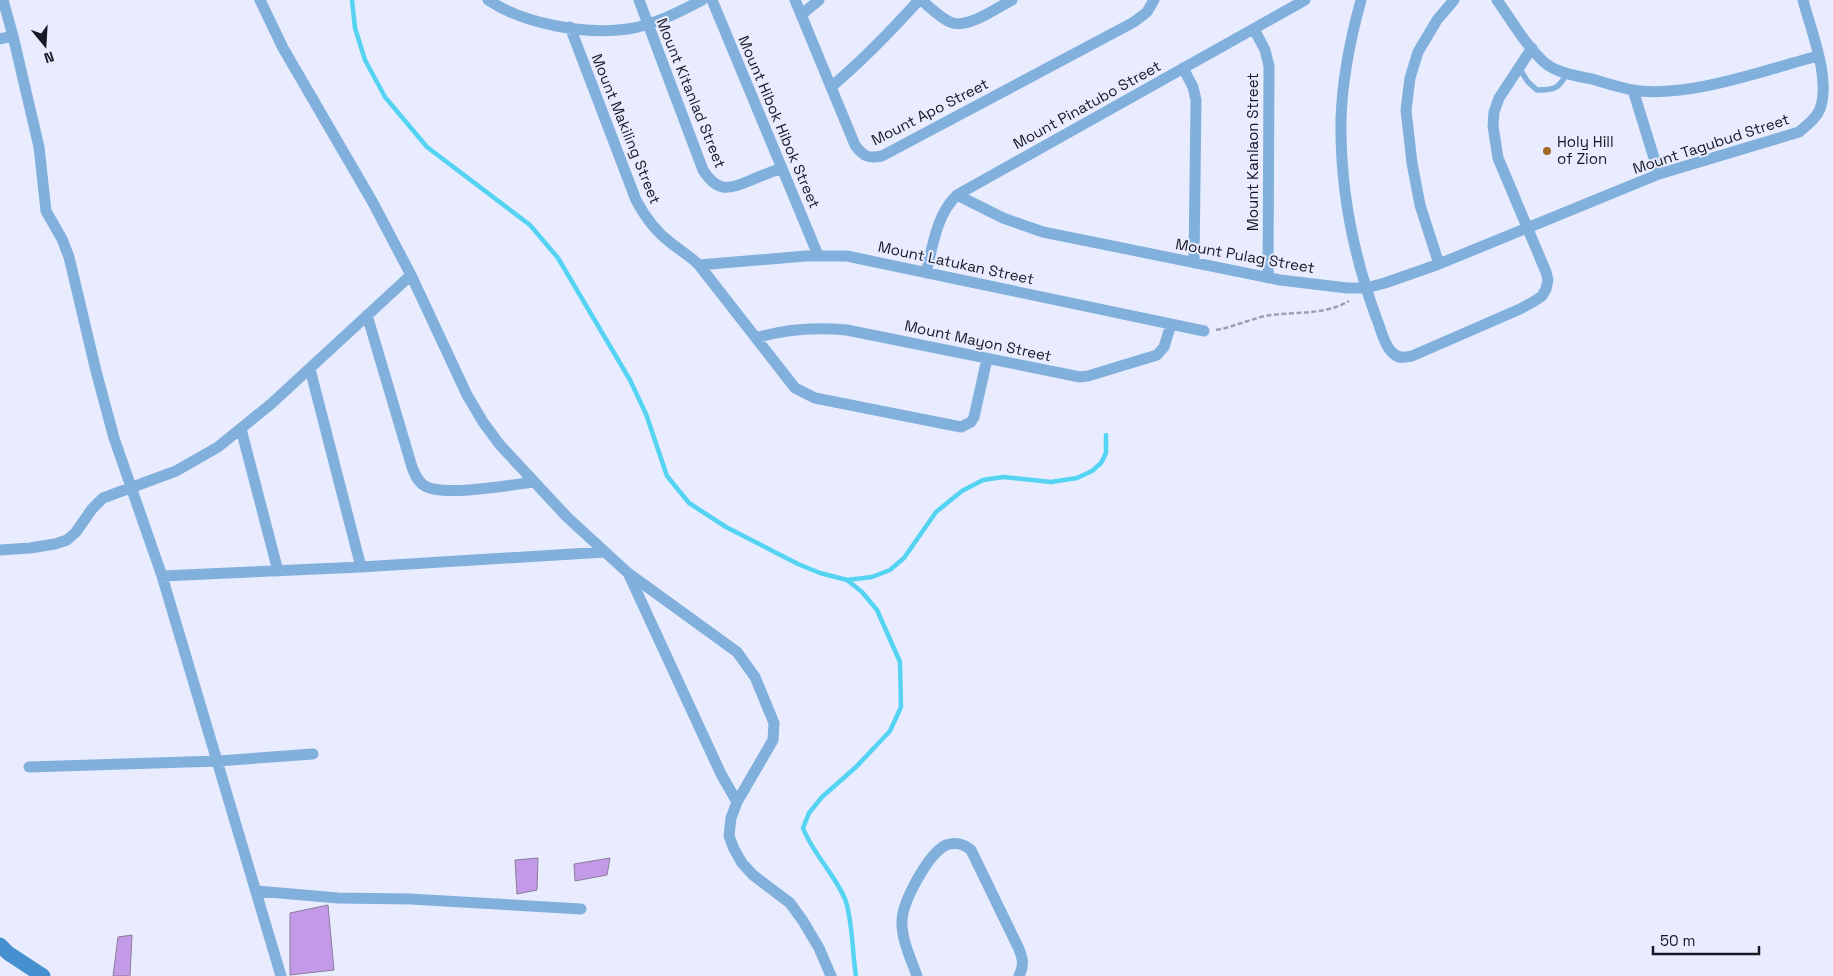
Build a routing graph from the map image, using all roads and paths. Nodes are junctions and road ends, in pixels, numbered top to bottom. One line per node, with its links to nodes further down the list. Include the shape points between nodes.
1 (3, 0): 21 (street)
2 (260, 0): 39 (street, via 283,48)
3 (488, 0): 19 (street, via 527,18)
4 (639, 0): 18 (street, Mount Kitanlad Street)
5 (702, 0): 18 (street)
6 (712, 0): 30 (street, Mount Hibok Hibok Street)
7 (795, 0): 17 (street, Mount Apo Street)
8 (819, 0): 17 (street)
9 (921, 0): 10 (street, via 949,22 962,25); 28 (street, via 862,61)
10 (1012, 0)
11 (1154, 0): 28 (street, Mount Apo Street, via 1147,12 1134,22 882,156 872,158 859,152)
12 (1305, 0): 20 (street, Mount Pinatubo Street)
13 (1361, 0): 41 (street, via 1344,77 1341,120 1347,207)
14 (1454, 0): 36 (street, via 1437,20 1418,52 1410,78 1406,110 1420,205)
15 (1496, 0): 23 (street)
16 (1803, 0): 24 (street, Mount Tagubud Street)
17 (801, 14): 28 (street, Mount Apo Street)
18 (648, 24): 19 (street, via 608,30); 30 (street, Mount Kitanlad Street, via 709,179 728,188)
19 (570, 27): 37 (street, Mount Makiling Street, via 643,214 671,243)
20 (1254, 29): 25 (street, Mount Pinatubo Street); 40 (street, Mount Kanlaon Street, via 1269,66)
21 (13, 36): 22 (street); 50 (street, via 40,147 46,210 69,257 106,410)
22 (0, 39)
23 (1532, 48): 26 (street); 27 (street, via 1546,64)
24 (1818, 56): 29 (street, via 1713,84 1676,90); 31 (street, Mount Tagubud Street, via 1823,81 1820,110 1799,132)
25 (1183, 68): 32 (street, Mount Pinatubo Street); 35 (street, via 1196,100)
26 (1519, 68): 27 (lane, via 1537,90 1553,90); 33 (street, via 1499,98 1492,126 1498,158)
27 (1567, 73): 29 (street)
28 (831, 87)
29 (1633, 90): 31 (street)
30 (782, 168): 34 (street, Mount Hibok Hibok Street)
31 (1659, 174): 33 (street, Mount Tagubud Street)
32 (958, 195): 35 (street, Mount Pulag Street, via 1023,226); 38 (street, Mount Pinatubo Street, via 940,220)
33 (1527, 228): 36 (street, Mount Pulag Street); 41 (street, via 1548,280 1542,296 1520,309 1412,356 1396,356 1386,344)
34 (818, 255): 37 (street, Mount Latukan Street); 38 (street, Mount Latukan Street, via 847,256)
35 (1194, 263): 40 (street, Mount Pulag Street)
36 (1438, 264): 41 (street, Mount Pulag Street)
37 (699, 265): 45 (street, Mount Makiling Street)
38 (926, 273): 43 (street, Mount Latukan Street)
39 (411, 275): 42 (street); 49 (street, via 471,402 500,445)
40 (1268, 278): 41 (street, Mount Pulag Street)
41 (1366, 288): 44 (path, via 1344,304 1329,309 1263,316)
42 (367, 315): 47 (street); 49 (street, via 412,467 423,486 433,490 456,490)
43 (1171, 324): 44 (street, Mount Latukan Street); 46 (street, Mount Mayon Street, via 1164,347 1157,355 1088,376 1072,376)
44 (1204, 331)
45 (756, 338): 46 (street, Mount Mayon Street, via 780,331 839,329); 46 (street, Mount Makiling Street, via 795,388 810,396 956,427 966,425 974,417)
46 (987, 359)
47 (310, 370): 48 (street); 53 (street)
48 (242, 429): 50 (street, via 176,471); 54 (street)
49 (534, 482): 52 (street)
50 (131, 488): 51 (street, via 103,498 67,540); 56 (street)
51 (0, 550)
52 (605, 552): 53 (street); 55 (street)
53 (361, 567): 54 (street)
54 (278, 571): 56 (street)
55 (628, 573): 60 (street); 60 (street, via 736,652 755,677 774,723 773,740)
56 (162, 576): 58 (street)
57 (313, 754): 58 (street)
58 (218, 761): 59 (street); 61 (street)
59 (28, 767)
60 (737, 802): 66 (street, via 729,836 734,849 753,875 790,903 819,948)
61 (257, 892): 62 (street); 65 (street)
62 (581, 909)
63 (0, 945): 64 (main road)
64 (43, 976)
65 (281, 976)
66 (831, 976)
67 (917, 976): 68 (street, via 902,922 904,911 934,854 946,845 957,844 971,850 1019,949 1023,959)
68 (1020, 976)

